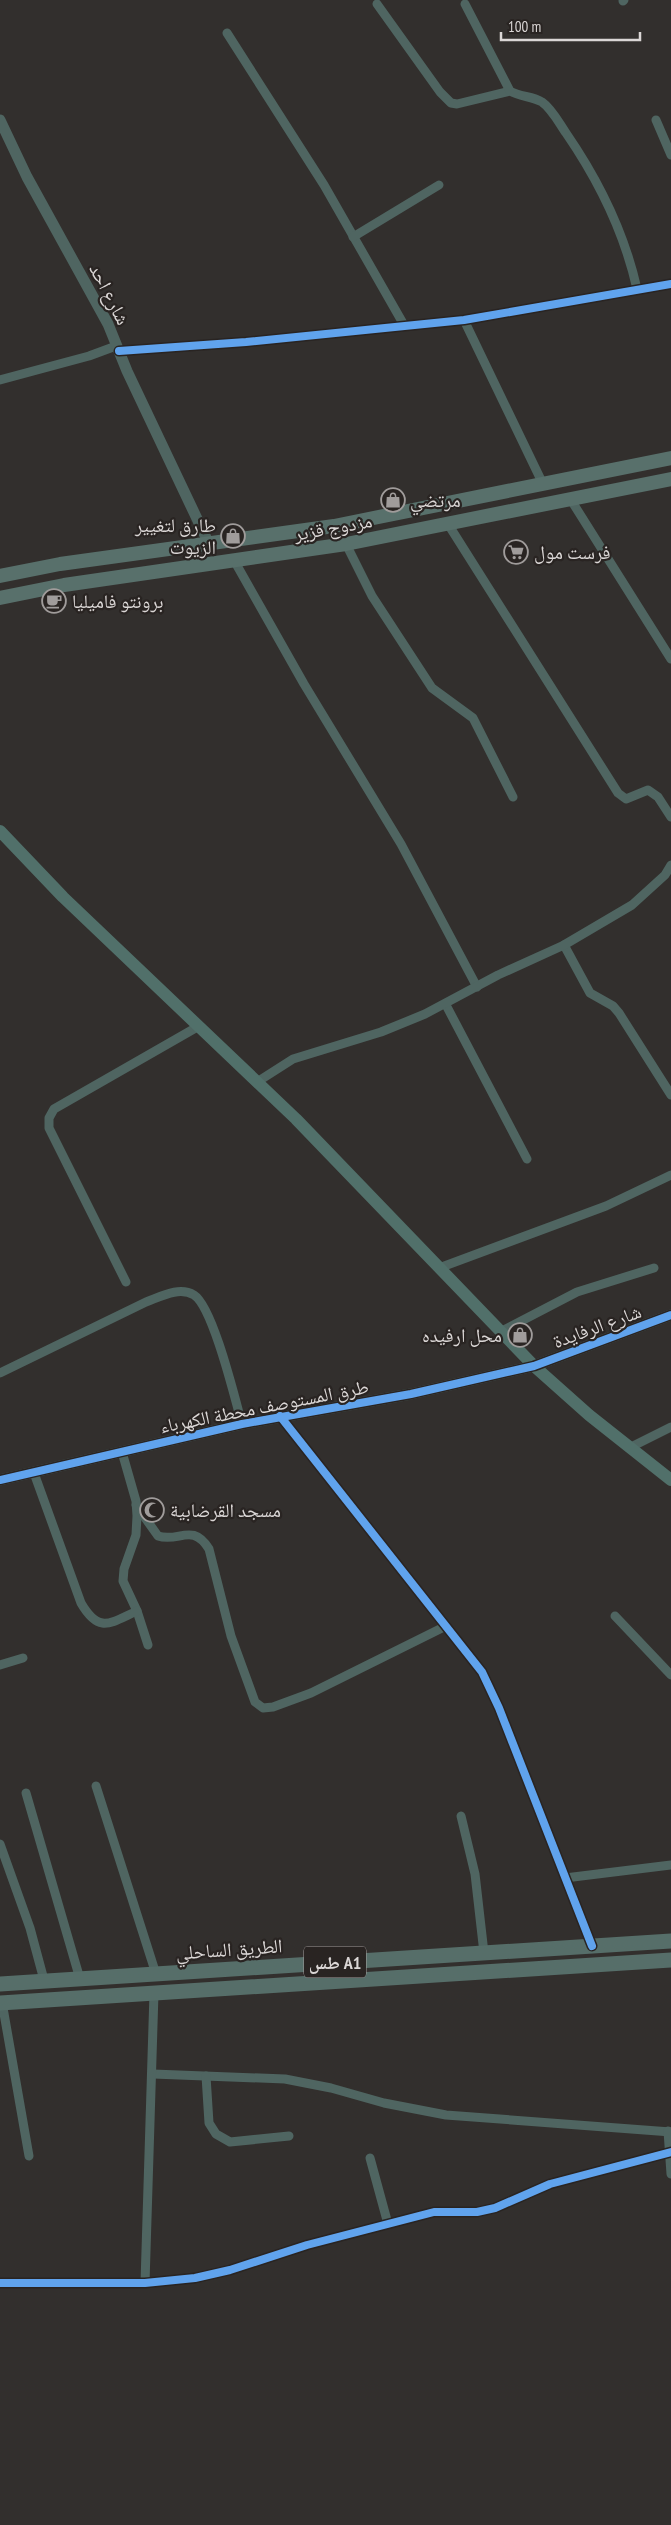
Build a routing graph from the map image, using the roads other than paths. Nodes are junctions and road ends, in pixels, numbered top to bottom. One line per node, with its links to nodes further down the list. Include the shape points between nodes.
1 (377, 4): 4 (street, via 451,103)
2 (465, 4): 4 (street)
3 (228, 33): 9 (street)
4 (510, 91): 11 (street, via 534,98 548,108 585,162 605,194)
5 (0, 120): 14 (street, شارع احد, via 27,177 108,324)
6 (656, 120): 7 (street)
7 (671, 154)
8 (439, 185): 9 (street)
9 (353, 238): 13 (street)
10 (671, 284): 11 (street)
11 (637, 289): 12 (street)
12 (464, 320): 13 (street); 18 (street)
13 (404, 325): 14 (street, via 246,342)
14 (118, 349): 15 (street); 22 (street, شارع احد)
15 (0, 380)
16 (671, 458): 18 (main road, مزدوج قزير)
17 (671, 479): 19 (main road, مزدوج قزير)
18 (542, 482): 21 (main road, مزدوج قزير, via 334,526)
19 (571, 500): 20 (main road, مزدوج قزير); 28 (street)
20 (448, 524): 23 (main road, مزدوج قزير); 30 (street, via 618,793 626,799 648,790 653,792)
21 (262, 537): 22 (main road, مزدوج قزير); 24 (main road)
22 (209, 544): 26 (main road, مزدوج قزير, via 60,564)
23 (346, 544): 24 (main road, مزدوج قزير); 29 (street, via 372,596 432,688 473,718)
24 (266, 557): 25 (main road, مزدوج قزير)
25 (235, 562): 27 (main road, مزدوج قزير, via 64,585); 34 (street, via 401,844)
26 (0, 576)
27 (0, 598)
28 (671, 659)
29 (513, 797)
30 (671, 817)
31 (0, 831): 36 (main road, via 63,897)
32 (671, 865): 33 (street, via 665,876 632,905)
33 (564, 945): 34 (street); 38 (street, via 590,993 619,1013)
34 (476, 986): 35 (street)
35 (446, 1005): 37 (street, via 381,1032 294,1059); 39 (street)
36 (199, 1026): 37 (main road); 43 (street, via 54,1109 49,1118 49,1128)
37 (257, 1082): 41 (main road)
38 (671, 1095)
39 (527, 1159)
40 (671, 1175): 41 (street, via 606,1206)
41 (439, 1268): 45 (main road)
42 (654, 1268): 45 (street, via 577,1292)
43 (126, 1282)
44 (671, 1316): 46 (street, شارع الرفايدة)
45 (500, 1332): 46 (main road)
46 (534, 1366): 48 (street, طرق المستوصف محطة الكهرباء, via 411,1394); 51 (main road)
47 (0, 1374): 49 (street, via 146,1302 169,1293 184,1292 194,1295 207,1315)
48 (280, 1416): 49 (street, طرق المستوصف محطة الكهرباء); 59 (street)
49 (242, 1424): 52 (street, طرق المستوصف محطة الكهرباء)
50 (671, 1427): 51 (street)
51 (629, 1448): 55 (main road)
52 (122, 1452): 53 (street, طرق المستوصف محطة الكهرباء); 56 (street)
53 (34, 1473): 54 (street, طرق المستوصف محطة الكهرباء); 57 (street, via 88,1616 97,1623 107,1624)
54 (0, 1480)
55 (671, 1480)
56 (136, 1505): 57 (street, via 136,1535 123,1581); 59 (street, via 158,1536 166,1538 187,1534 196,1536 206,1545 230,1636 255,1702 264,1708 311,1693)
57 (137, 1611): 60 (street)
58 (615, 1616): 63 (street)
59 (446, 1626): 69 (street, via 491,1688)
60 (148, 1645)
61 (23, 1658): 62 (street)
62 (0, 1665)
63 (671, 1675)
64 (96, 1786): 74 (street)
65 (26, 1793): 75 (street)
66 (461, 1816): 72 (street, via 475,1874)
67 (0, 1844): 76 (street, via 30,1928)
68 (671, 1865): 69 (street)
69 (565, 1878): 71 (street)
70 (671, 1941): 71 (highway, الطريق الساحلي / طس A1)
71 (592, 1946): 72 (highway, الطريق الساحلي / طس A1)
72 (484, 1953): 74 (highway, الطريق الساحلي / طس A1)
73 (671, 1960): 78 (highway, الطريق الساحلي / طس A1)
74 (156, 1974): 75 (highway, الطريق الساحلي / طس A1)
75 (80, 1979): 76 (highway, الطريق الساحلي / طس A1)
76 (44, 1980): 77 (highway, الطريق الساحلي / طس A1)
77 (0, 1984)
78 (154, 1993): 79 (highway, الطريق الساحلي / طس A1); 80 (street)
79 (1, 2002): 85 (street)
80 (153, 2074): 81 (street); 90 (street)
81 (206, 2076): 82 (street, via 310,2083 384,2103 446,2115); 83 (street, via 209,2123 216,2134 230,2142)
82 (669, 2132): 84 (street)
83 (289, 2136)
84 (669, 2153): 87 (street); 88 (street, via 550,2184 495,2208 477,2212 434,2212)
85 (29, 2156)
86 (370, 2158): 88 (street)
87 (671, 2174)
88 (388, 2224): 90 (street, via 230,2270 195,2278)
89 (0, 2283): 90 (street)
90 (145, 2283)

